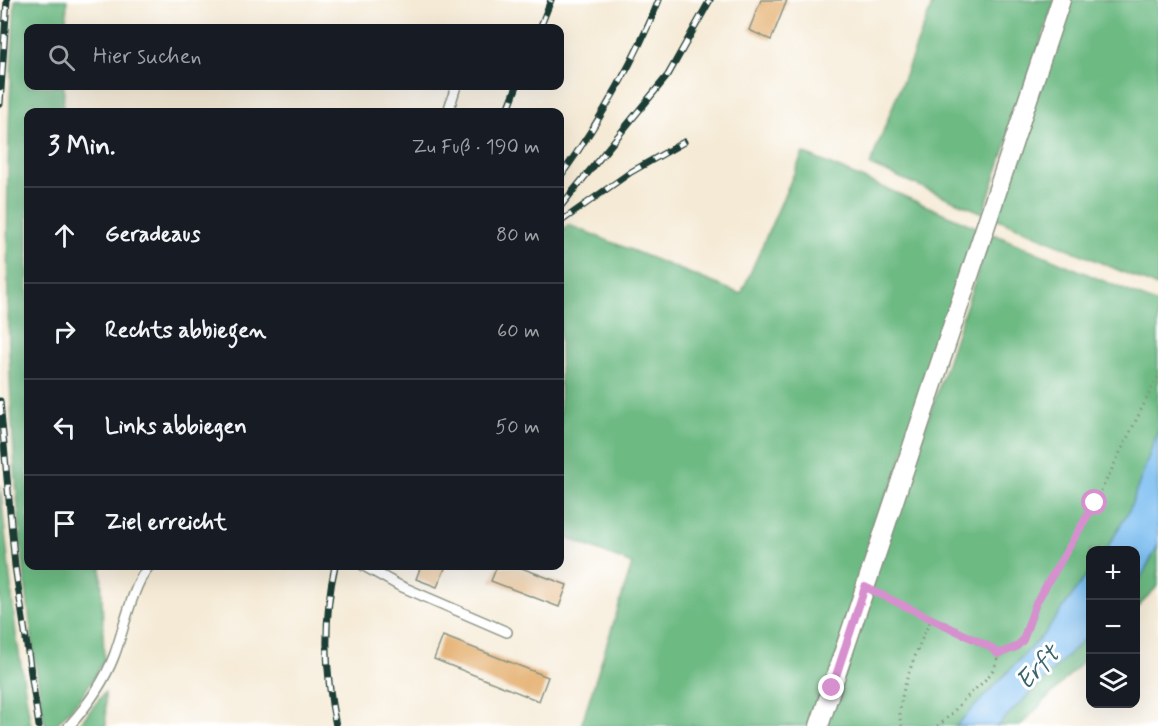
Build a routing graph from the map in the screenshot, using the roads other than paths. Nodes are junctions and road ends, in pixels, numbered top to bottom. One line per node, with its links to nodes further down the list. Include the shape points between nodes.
1 (1060, 0): 8 (street)
2 (455, 90): 3 (lane)
3 (449, 108)
4 (146, 570): 7 (lane, via 110,665)
5 (380, 570): 6 (lane, via 398,585)
6 (507, 632)
7 (69, 726)
8 (819, 726)

